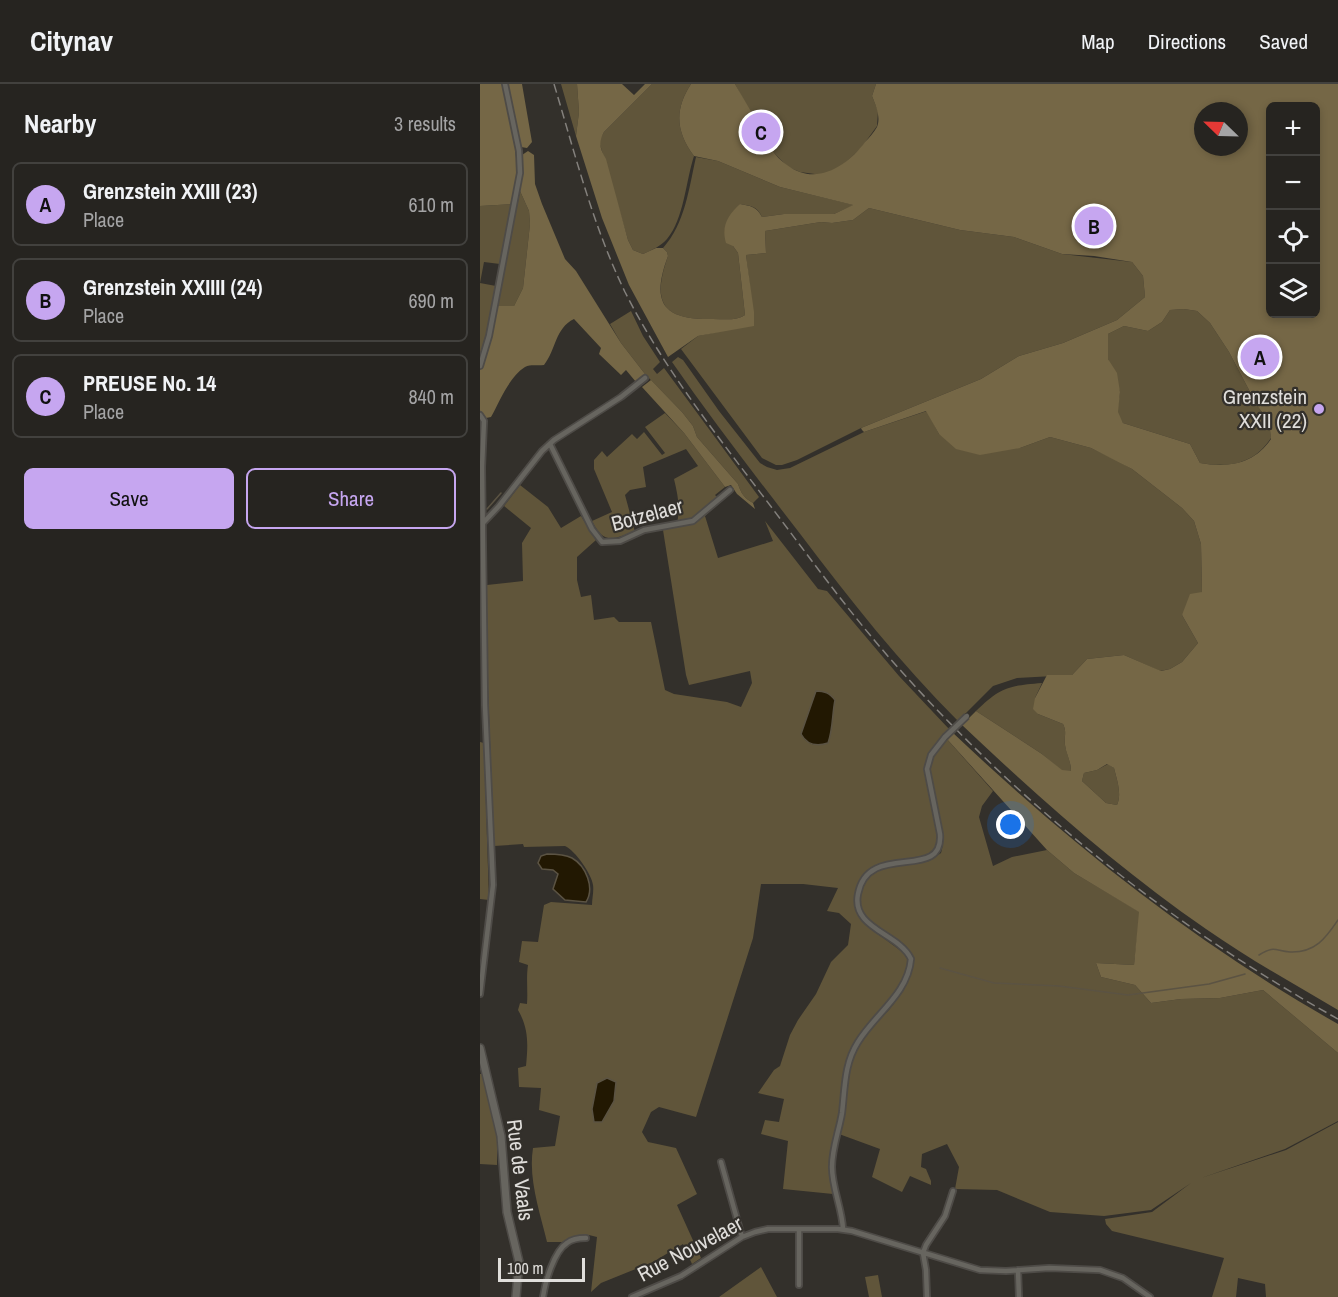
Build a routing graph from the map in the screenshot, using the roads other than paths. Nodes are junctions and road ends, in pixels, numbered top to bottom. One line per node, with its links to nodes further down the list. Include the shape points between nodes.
1 (505, 84): 2 (street, via 520,173)
2 (480, 366)
3 (645, 378): 5 (street)
4 (480, 415): 7 (street, via 484,421)
5 (550, 444): 6 (street, Botzelaer, via 602,542 620,541 644,530 693,521); 7 (street)
6 (730, 490)
7 (483, 523): 8 (street)
8 (482, 637): 9 (street)
9 (483, 705): 11 (street, via 493,885)
10 (967, 716): 15 (street, bridge, via 931,755 927,769 940,834 937,854 868,872 857,897 866,922 898,943 911,958 892,1002 857,1043 844,1078 832,1167)
11 (480, 994)
12 (480, 1048): 23 (main road, Rue de Vaals, via 501,1136 508,1221 519,1262)
13 (721, 1162): 17 (street)
14 (953, 1191): 19 (street, via 945,1215)
15 (843, 1229): 16 (street, Rue Nouvelaer); 19 (street, Rue Nouvelaer)
16 (799, 1230): 17 (street, Rue Nouvelaer, via 768,1229); 21 (street)
17 (742, 1237): 22 (street, Rue Nouvelaer)
18 (586, 1238): 24 (street, via 564,1244 546,1280)
19 (923, 1253): 20 (street, Rue Nouvelaer, via 981,1270); 26 (street)
20 (1018, 1270): 27 (street); 28 (street, Rue Nouvelaer, via 1100,1270 1123,1278)
21 (799, 1285)
22 (648, 1294): 25 (street, Rue Nouvelaer)
23 (516, 1297)
24 (543, 1297)
25 (632, 1297)
26 (927, 1297)
27 (1019, 1297)
28 (1150, 1297)

